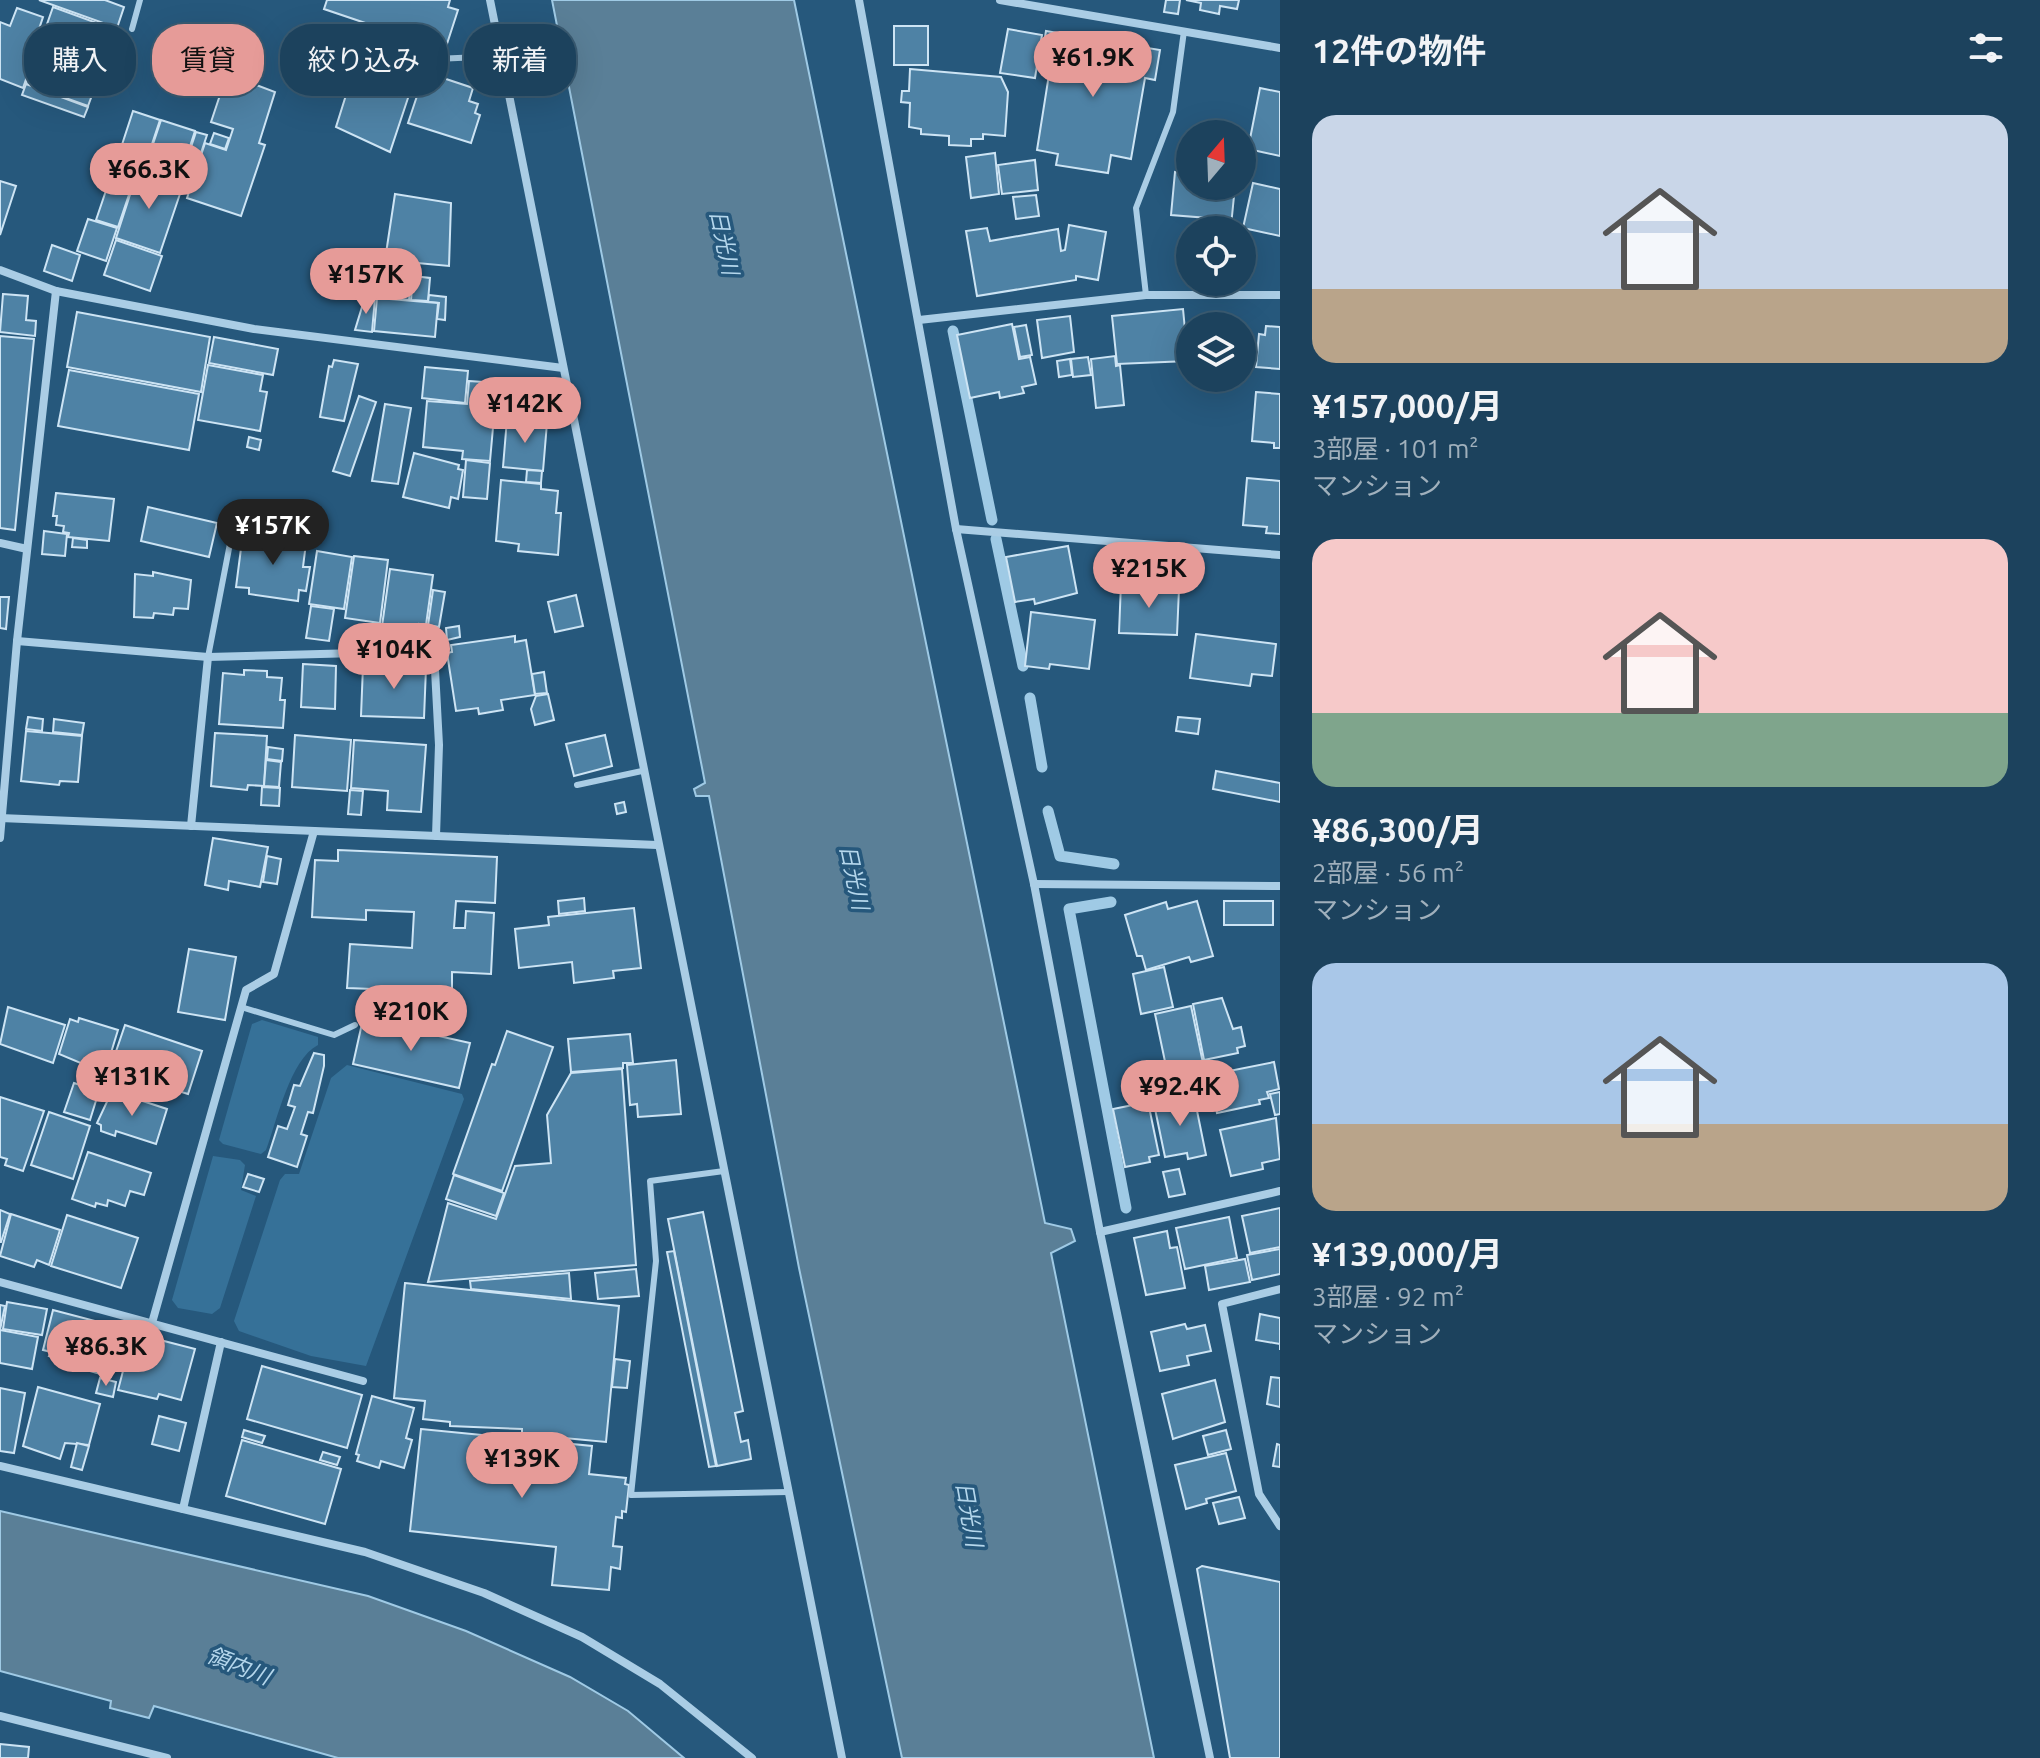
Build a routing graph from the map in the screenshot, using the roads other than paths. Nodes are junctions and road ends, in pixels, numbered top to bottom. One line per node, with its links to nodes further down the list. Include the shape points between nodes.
1 (140, 0): 5 (lane)
2 (490, 0): 6 (street)
3 (859, 0): 14 (street)
4 (1000, 0): 7 (street)
5 (133, 24)
6 (495, 24)
7 (1184, 31): 8 (street); 12 (lane, via 1173,112 1136,208)
8 (1280, 48)
9 (510, 96): 15 (street)
10 (0, 270): 11 (street)
11 (56, 291): 15 (street, via 254,329); 19 (street)
12 (1146, 295): 13 (street); 14 (street)
13 (1280, 295)
14 (919, 320): 17 (street)
15 (563, 368): 23 (street)
16 (233, 528): 22 (lane)
17 (956, 529): 20 (street); 31 (street)
18 (0, 543): 19 (street)
19 (27, 549): 21 (street)
20 (1280, 555)
21 (17, 641): 22 (street); 25 (street)
22 (208, 657): 26 (street); 28 (street, via 434,651)
23 (642, 771): 24 (lane); 30 (street)
24 (577, 785)
25 (1, 818): 26 (street); 29 (street)
26 (191, 826): 27 (street)
27 (314, 831): 28 (street); 33 (street, via 274,974 246,990)
28 (436, 836): 30 (street)
29 (0, 838)
30 (657, 845): 35 (street)
31 (1034, 884): 32 (street); 37 (street)
32 (1280, 886)
33 (241, 1007): 34 (lane, via 334,1035); 40 (street)
34 (355, 1025)
35 (724, 1171): 44 (street); 44 (lane, via 650,1181 656,1261 631,1495)
36 (1280, 1191): 37 (street)
37 (1100, 1232): 52 (street)
38 (0, 1282): 40 (street)
39 (1280, 1289): 46 (street, via 1222,1304 1259,1494)
40 (152, 1323): 41 (street)
41 (221, 1342): 42 (street); 45 (street)
42 (363, 1381)
43 (0, 1466): 45 (street)
44 (788, 1492): 51 (street)
45 (183, 1509): 50 (street, via 365,1552 484,1593 582,1637 647,1676)
46 (1280, 1526)
47 (0, 1716): 48 (street)
48 (140, 1754): 49 (street)
49 (167, 1758)
50 (752, 1758)
51 (842, 1758)
52 (1210, 1758)

